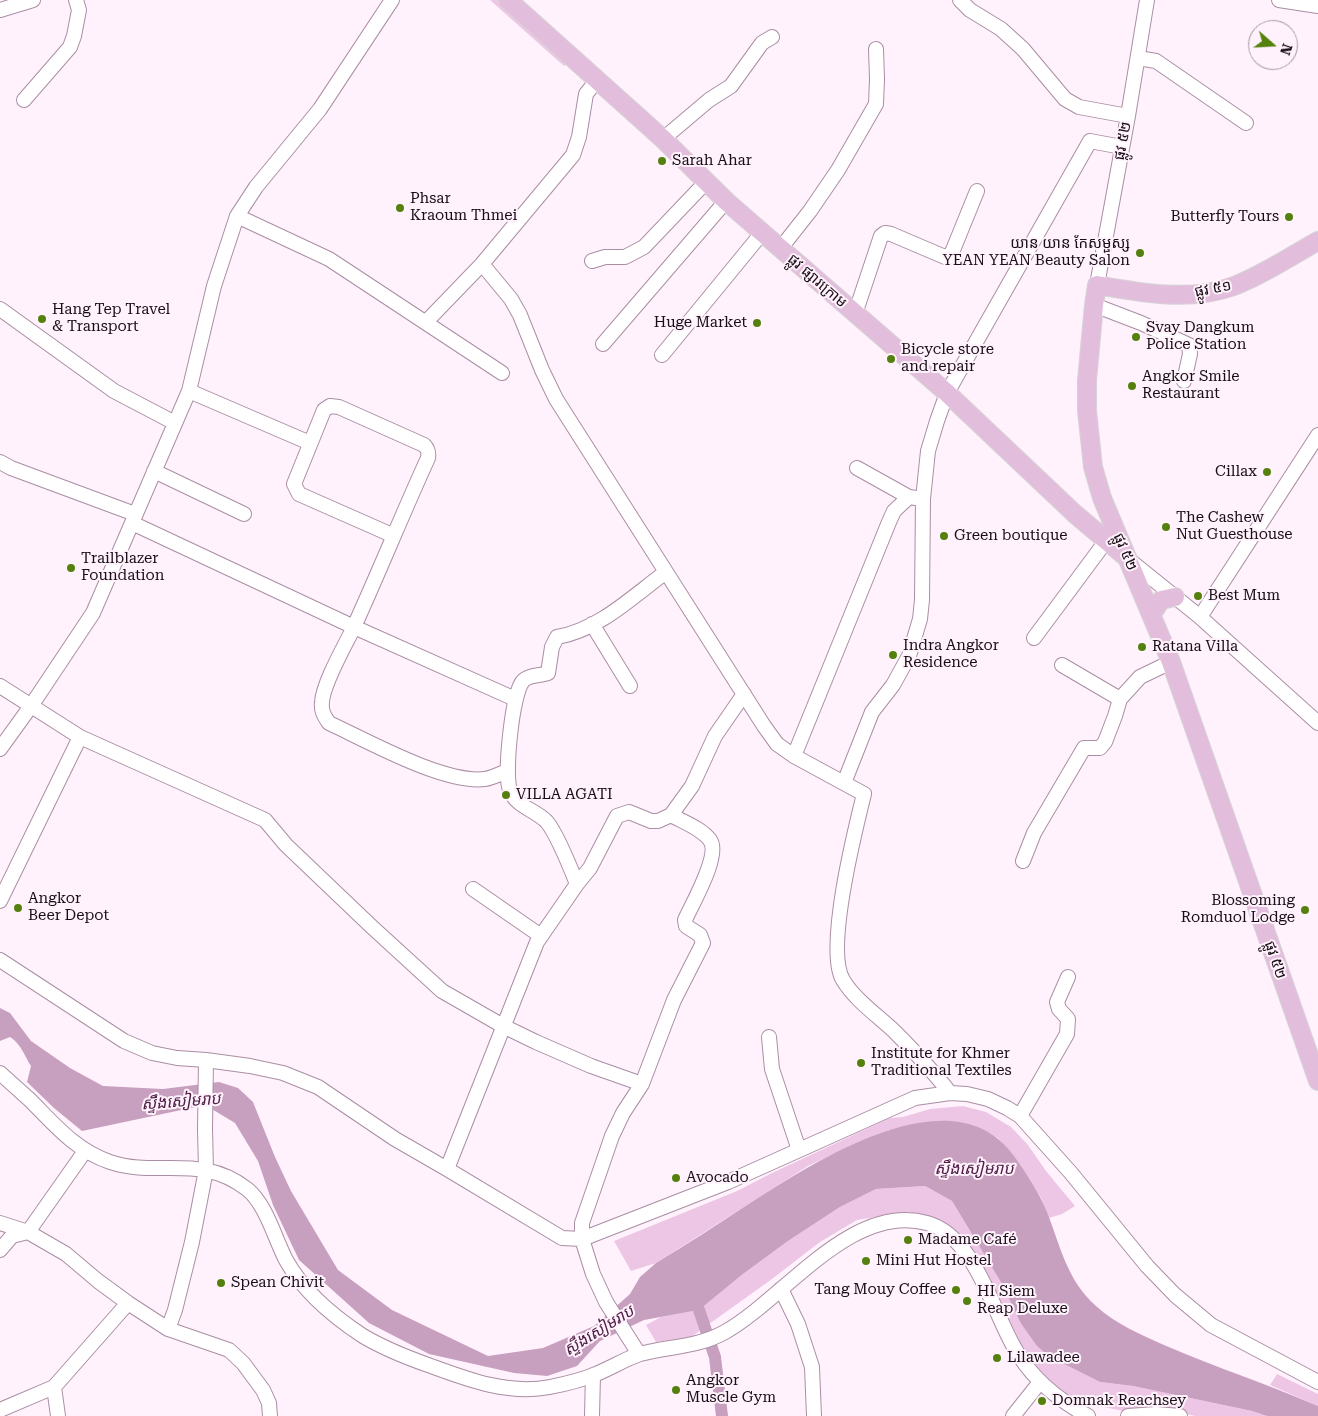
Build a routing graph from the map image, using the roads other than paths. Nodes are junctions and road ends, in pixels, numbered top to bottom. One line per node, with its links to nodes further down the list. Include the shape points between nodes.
1 (33, 0): 9 (street)
2 (76, 0): 14 (street, via 78,10 70,47)
3 (392, 0): 22 (street, via 320,109 256,187)
4 (508, 0): 13 (main road, ផ្លូវ ផ្សារក្រោម)
5 (960, 0): 15 (street, via 1024,49 1066,100 1079,107)
6 (1147, 0): 12 (street, ផ្លូវ ៥២)
7 (1279, 0): 8 (street)
8 (1318, 6)
9 (0, 10)
10 (772, 37): 17 (street, via 762,43 731,86)
11 (876, 50): 25 (street, via 876,104 838,170)
12 (1138, 58): 15 (street, ផ្លូវ ៥២); 16 (street, via 1156,61)
13 (597, 80): 17 (main road, ផ្លូវ ផ្សារក្រោម); 27 (street, via 586,94 573,155)
14 (24, 100)
15 (1128, 116): 18 (street, ផ្លូវ ៥២)
16 (1246, 124)
17 (662, 139): 19 (main road, ផ្លូវ ផ្សារក្រោម)
18 (1122, 147): 28 (street, ផ្លូវ ៥២); 38 (street, via 1090,141)
19 (706, 182): 21 (main road, ផ្លូវ ផ្សារក្រោម); 26 (street, via 644,247 625,257)
20 (977, 191): 31 (street, via 949,257 891,234 881,236)
21 (726, 202): 23 (main road, ផ្លូវ ផ្សារក្រោម); 33 (street)
22 (237, 216): 32 (street, via 329,259); 37 (street, via 214,286)
23 (762, 233): 25 (main road, ផ្លូវ ផ្សារក្រោម); 34 (street)
24 (1318, 240): 28 (main road, ផ្លូវ ៥១, via 1251,278 1212,292 1130,291)
25 (780, 249): 31 (main road, ផ្លូវ ផ្សារក្រោម)
26 (592, 261)
27 (482, 264): 32 (street); 53 (street, via 511,299 556,399)
28 (1097, 285): 29 (main road, ផ្លូវ ៥២)
29 (1094, 305): 36 (street, via 1189,345); 46 (main road, ផ្លូវ ៥២, via 1087,411 1093,467)
30 (0, 309): 39 (street, via 114,391)
31 (855, 314): 38 (main road, ផ្លូវ ផ្សារក្រោម)
32 (426, 322): 35 (street)
33 (603, 344)
34 (662, 355)
35 (502, 373)
36 (1184, 381)
37 (189, 391): 39 (street); 41 (street)
38 (947, 394): 45 (street, via 936,421); 48 (main road, ផ្លូវ ផ្សារក្រោម)
39 (175, 423): 44 (street)
40 (1318, 434): 56 (street)
41 (310, 443): 50 (street, via 294,484 299,494); 50 (street, via 324,410 330,406 424,444 428,458)
42 (0, 462): 49 (street)
43 (857, 468): 45 (street)
44 (154, 471): 47 (street); 49 (street)
45 (916, 498): 71 (street, via 894,511); 73 (street, via 920,619 909,656 894,685 872,712)
46 (1102, 498): 48 (main road, via 1093,512 1085,516); 52 (main road, ផ្លូវ ៥២)
47 (244, 514)
48 (1075, 514): 51 (main road, ផ្លូវ ផ្សារក្រោម)
49 (134, 519): 58 (street); 67 (street, via 93,613)
50 (392, 536): 58 (street)
51 (1106, 540): 52 (main road, ផ្លូវ ផ្សារក្រោម); 59 (street)
52 (1128, 559): 54 (street); 55 (main road, ផ្លូវ ៥២)
53 (666, 572): 57 (street); 64 (street)
54 (1175, 597): 55 (main road, via 1161,600); 56 (street)
55 (1152, 614): 60 (main road, ផ្លូវ ៥២)
56 (1200, 617): 68 (street)
57 (592, 624): 63 (street); 65 (street, via 555,638 548,673 527,677)
58 (354, 627): 65 (street); 72 (street, via 324,691 322,715 329,723 429,770 485,779)
59 (1034, 638)
60 (1171, 662): 66 (street, via 1140,677); 86 (main road, ផ្លូវ ៥២)
61 (1062, 665): 66 (street)
62 (0, 686): 67 (street)
63 (630, 686)
64 (744, 694): 71 (street, via 777,744); 74 (street, via 715,736 692,786)
65 (515, 698): 72 (street)
66 (1120, 699): 75 (street, via 1105,742 1100,748 1084,748 1034,833)
67 (31, 706): 69 (street); 70 (street)
68 (1318, 723)
69 (80, 737): 78 (street); 82 (street, via 265,820 286,846 442,990)
70 (0, 748)
71 (794, 756): 73 (street)
72 (507, 772): 76 (street, via 514,798 552,829)
73 (844, 783): 88 (street, via 864,794 841,908 836,955 839,970 854,993 934,1072)
74 (670, 815): 76 (street, via 658,821 629,812 617,816 590,868); 87 (street, via 698,830 710,840 713,848 711,861 685,920 686,926 700,935 704,943 674,1000)
75 (1023, 861)
76 (577, 884): 79 (street)
77 (473, 889): 79 (street)
78 (0, 902)
79 (541, 936): 82 (street)
80 (0, 960): 84 (street, via 124,1041 152,1054)
81 (1068, 977): 89 (street, via 1057,1002 1068,1019 1067,1034)
82 (503, 1026): 87 (street, via 591,1066); 92 (street)
83 (769, 1037): 90 (street, via 772,1069)
84 (206, 1060): 92 (street, via 283,1073 318,1086 395,1139); 93 (street)
85 (0, 1073): 91 (street)
86 (1318, 1081)
87 (642, 1084): 96 (street, via 612,1136 582,1223)
88 (950, 1093): 89 (street, via 988,1099); 90 (street, via 915,1098)
89 (1020, 1116): 104 (street, via 1175,1295 1211,1325)
90 (799, 1150): 96 (street, via 728,1182)
91 (85, 1151): 93 (street, via 114,1164); 95 (street)
92 (447, 1168): 96 (street, via 555,1235)
93 (206, 1170): 100 (street, via 192,1242); 102 (street, via 237,1183 253,1194 300,1281 341,1320 378,1344 468,1380 505,1388 551,1387)
94 (0, 1223): 95 (street)
95 (28, 1232): 97 (street, via 12,1236); 99 (street, via 66,1254)
96 (582, 1239): 101 (street, via 606,1302)
97 (0, 1250)
98 (780, 1289): 101 (street, via 726,1332 681,1348); 103 (street, via 834,1248 867,1228 905,1220 931,1224 959,1242 973,1263 1015,1348); 110 (street, via 798,1324 812,1368)
99 (128, 1303): 100 (street); 105 (street)
100 (168, 1328): 108 (street, via 229,1350 244,1363 263,1390)
101 (639, 1354): 102 (street)
102 (593, 1376): 109 (street)
103 (1040, 1382): 111 (street); 112 (street, via 1067,1405)
104 (1318, 1382)
105 (54, 1387): 106 (street); 107 (street)
106 (0, 1410)
107 (58, 1416)
108 (270, 1416)
109 (592, 1416)
110 (814, 1416)
111 (1013, 1416)
112 (1088, 1416)
113 (1128, 1416): 114 (street)
114 (1180, 1416)

